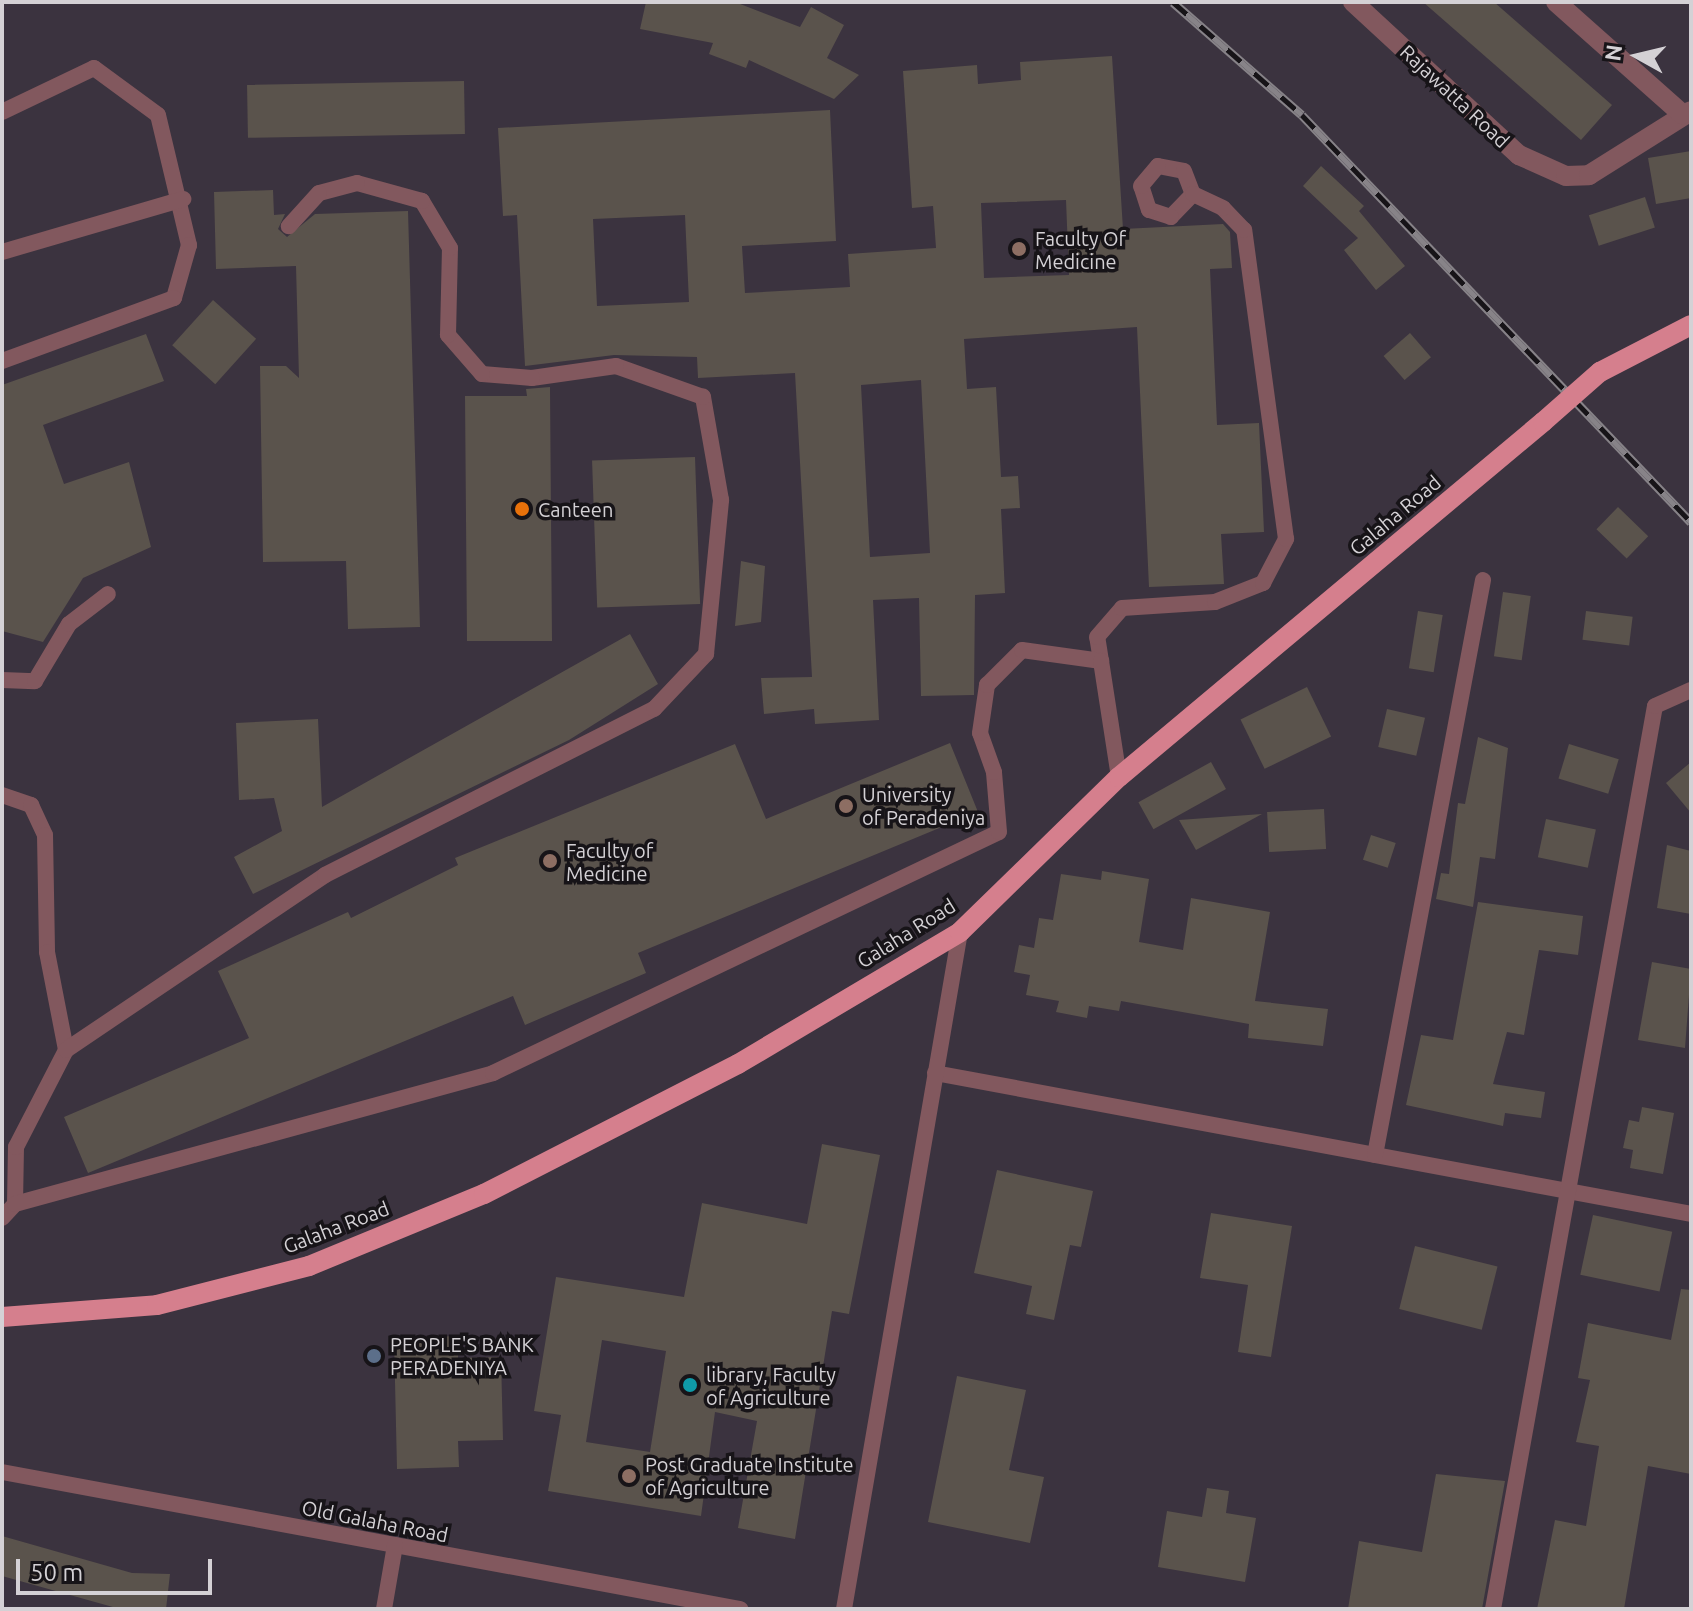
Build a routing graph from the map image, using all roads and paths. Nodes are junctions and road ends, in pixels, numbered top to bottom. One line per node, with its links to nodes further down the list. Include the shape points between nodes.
1 (1353, 2): 4 (street, Rajawatta Road, via 1519,155 1566,176 1589,175)
2 (1556, 2): 4 (street)
3 (2, 112): 6 (lane, via 94,68 158,115)
4 (1686, 113)
5 (1193, 194): 13 (lane, via 1223,208 1244,230 1286,539 1263,583 1215,602 1122,608 1097,637)
6 (183, 199): 8 (lane); 10 (lane, via 189,245 174,298)
7 (289, 226): 19 (lane, via 319,193 357,183 422,201 450,248 448,335 482,374 532,378 616,366 703,397 721,500 706,654 654,709 325,875)
8 (2, 252)
9 (1691, 325): 16 (main road, Galaha Road, bridge, via 1600,372)
10 (2, 361)
11 (1483, 580): 21 (lane)
12 (108, 594): 14 (lane, via 69,624 35,681)
13 (1101, 661): 16 (lane); 23 (lane, via 1022,650 987,685 980,733 994,772 999,832 789,937 493,1073)
14 (2, 680)
15 (1691, 690): 22 (lane, via 1655,706)
16 (1119, 777): 18 (main road, Galaha Road)
17 (2, 795): 19 (lane, via 31,805 45,835 47,952)
18 (960, 932): 20 (lane); 26 (main road, Galaha Road, via 724,1072 484,1194 309,1266 157,1305)
19 (66, 1050): 23 (lane, via 16,1147)
20 (935, 1073): 21 (lane); 31 (lane)
21 (1375, 1155): 22 (lane)
22 (1570, 1191): 24 (lane); 32 (lane)
23 (9, 1200): 25 (lane)
24 (1691, 1214)
25 (2, 1218)
26 (2, 1317)
27 (2, 1472): 28 (lane, Old Galaha Road)
28 (395, 1545): 29 (lane); 30 (lane, Old Galaha Road)
29 (384, 1609)
30 (740, 1609)
31 (844, 1609)
32 (1493, 1609)

